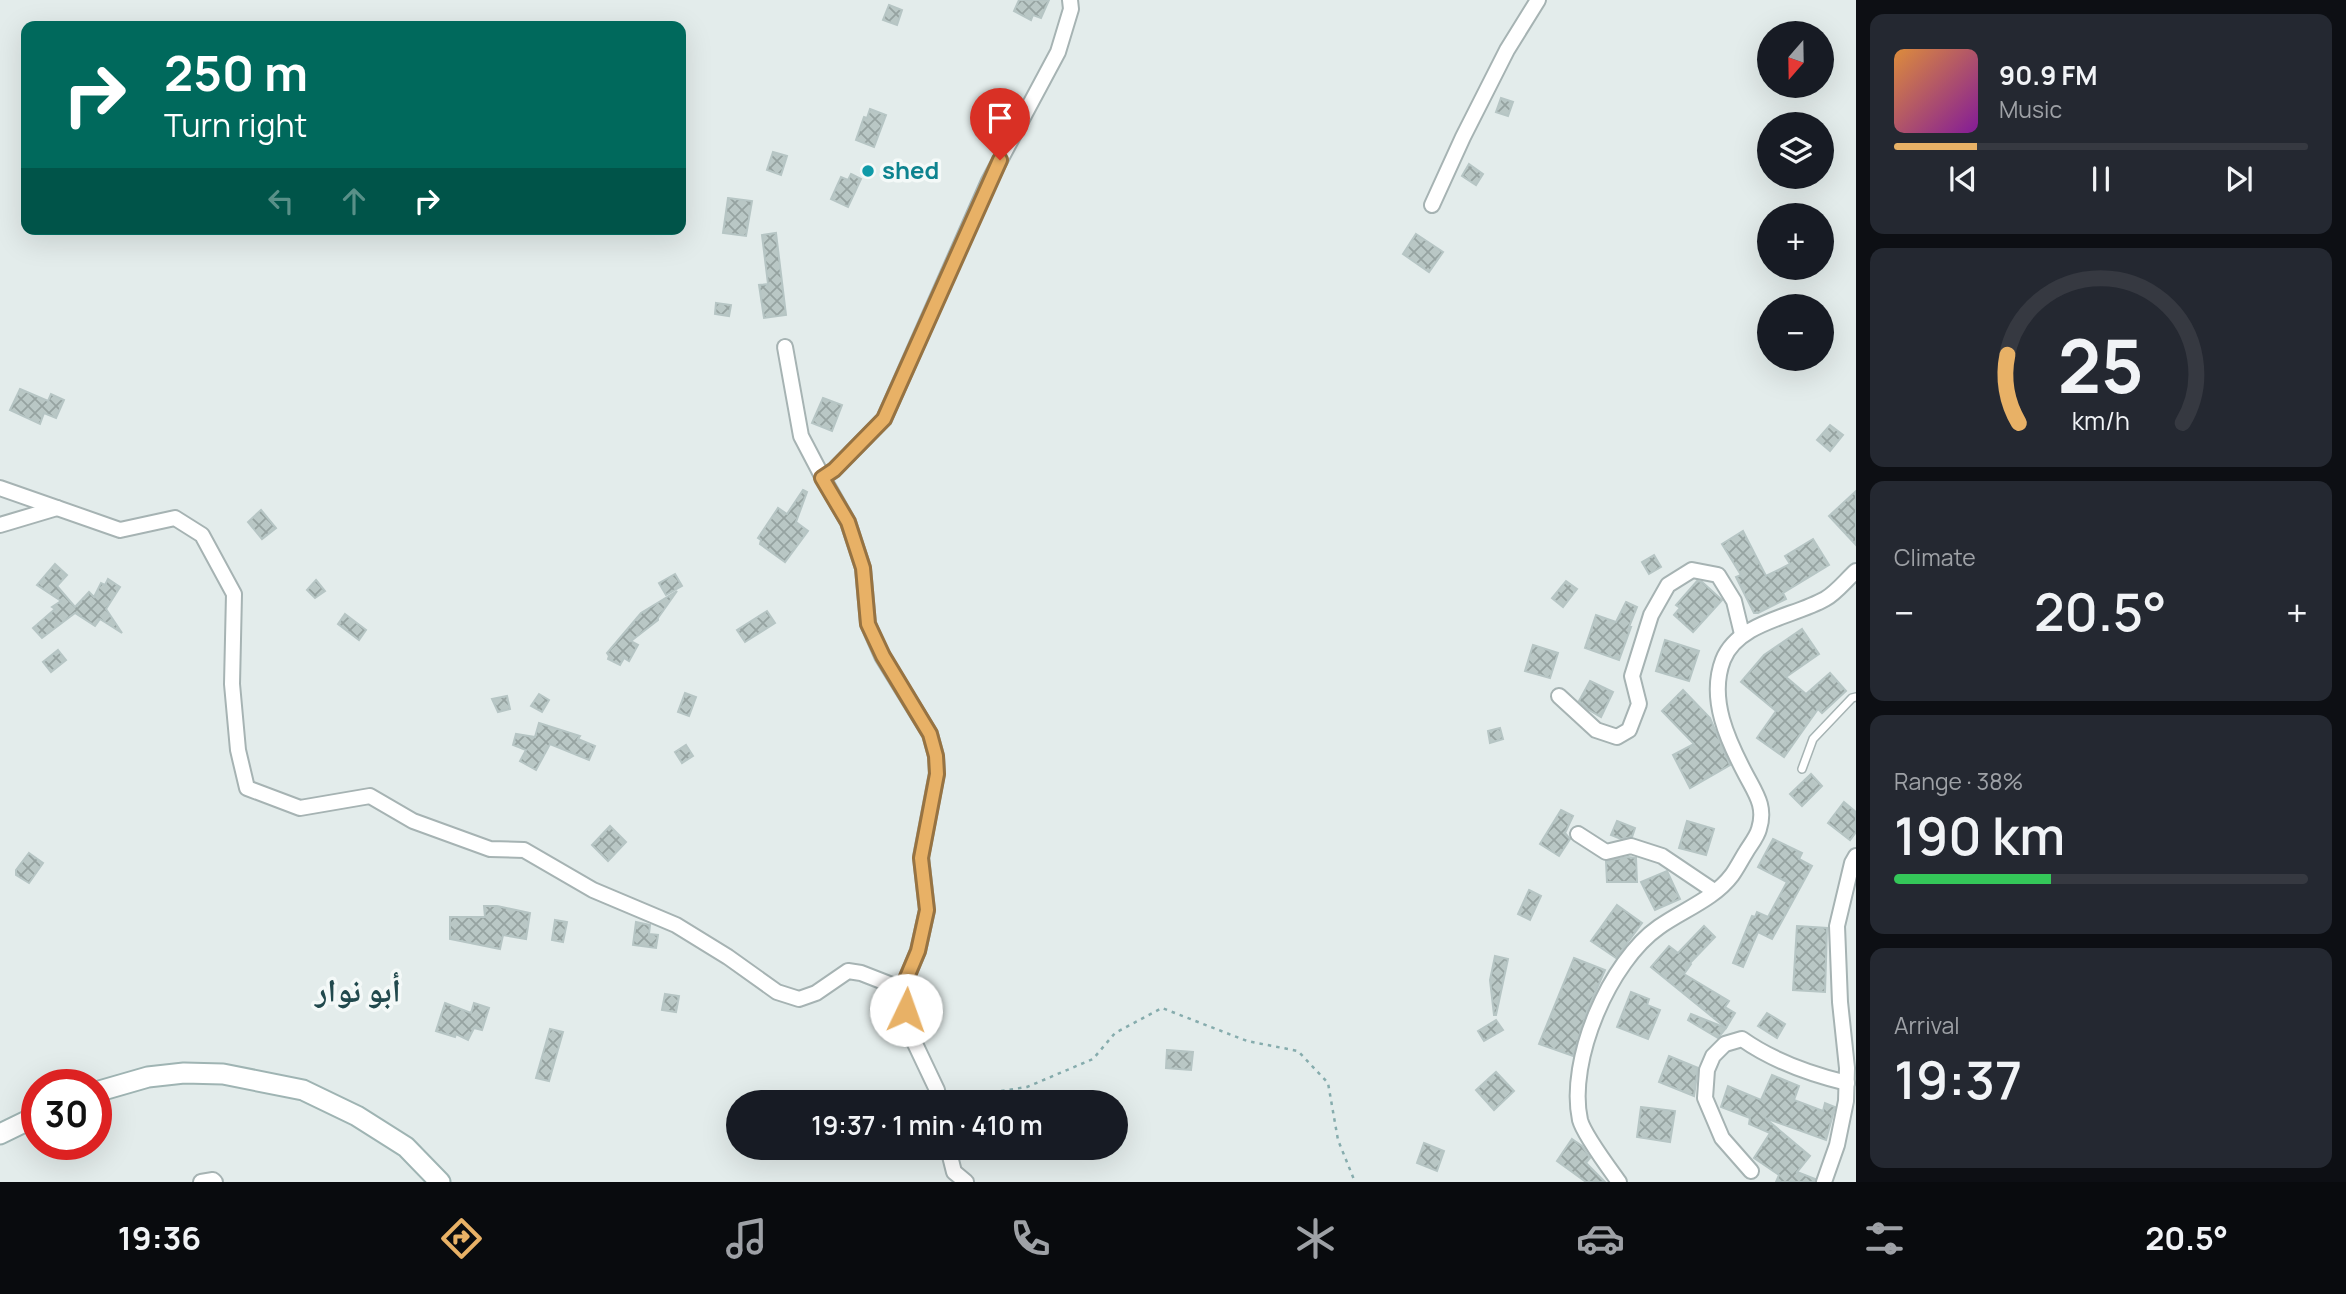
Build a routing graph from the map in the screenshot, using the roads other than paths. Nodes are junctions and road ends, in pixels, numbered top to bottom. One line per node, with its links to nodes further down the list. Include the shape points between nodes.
1 (1070, 0): 5 (street, via 1059,52 989,181 884,419)
2 (1538, 0): 3 (street, via 1507,50)
3 (1432, 205)
4 (785, 347): 5 (street, via 802,436)
5 (822, 478): 17 (street, via 848,522 863,568 868,624 930,734 936,756 937,774 921,858 927,910 918,951)
6 (0, 488): 7 (street)
7 (57, 508): 8 (street); 17 (street, via 120,530 175,518 202,535 234,594 232,684 247,788 300,808 370,796 414,821 490,849 524,850 593,890 676,925 776,992 799,999 848,971)
8 (0, 525)
9 (1856, 570): 10 (street, via 1826,599)
10 (1742, 634): 11 (street, via 1734,601 1718,575 1692,570 1668,585 1651,615 1632,676 1639,704 1629,730 1617,737 1596,730); 16 (street, via 1723,659 1717,699 1726,732 1762,811 1759,831 1731,876)
11 (1559, 696)
12 (1856, 697): 13 (lane, via 1813,739)
13 (1802, 769)
14 (1578, 834): 16 (street, via 1606,852 1632,846 1662,856)
15 (1856, 856): 18 (street, via 1837,926)
16 (1714, 891): 30 (street, via 1658,928 1626,959 1600,1006 1581,1061 1580,1122)
17 (902, 989): 20 (street, via 909,1031)
18 (1847, 1083): 21 (street); 25 (street, via 1814,1075 1742,1039 1725,1044 1707,1070 1705,1098 1722,1138)
19 (112, 1087): 28 (main road, via 184,1073 233,1075 303,1090 406,1147)
20 (935, 1090)
21 (1851, 1101): 31 (street)
22 (21, 1124): 23 (main road)
23 (0, 1134)
24 (951, 1160): 29 (street, via 954,1172)
25 (1751, 1171)
26 (201, 1182): 27 (street)
27 (215, 1182)
28 (440, 1182)
29 (966, 1182)
30 (1619, 1182)
31 (1824, 1182)

